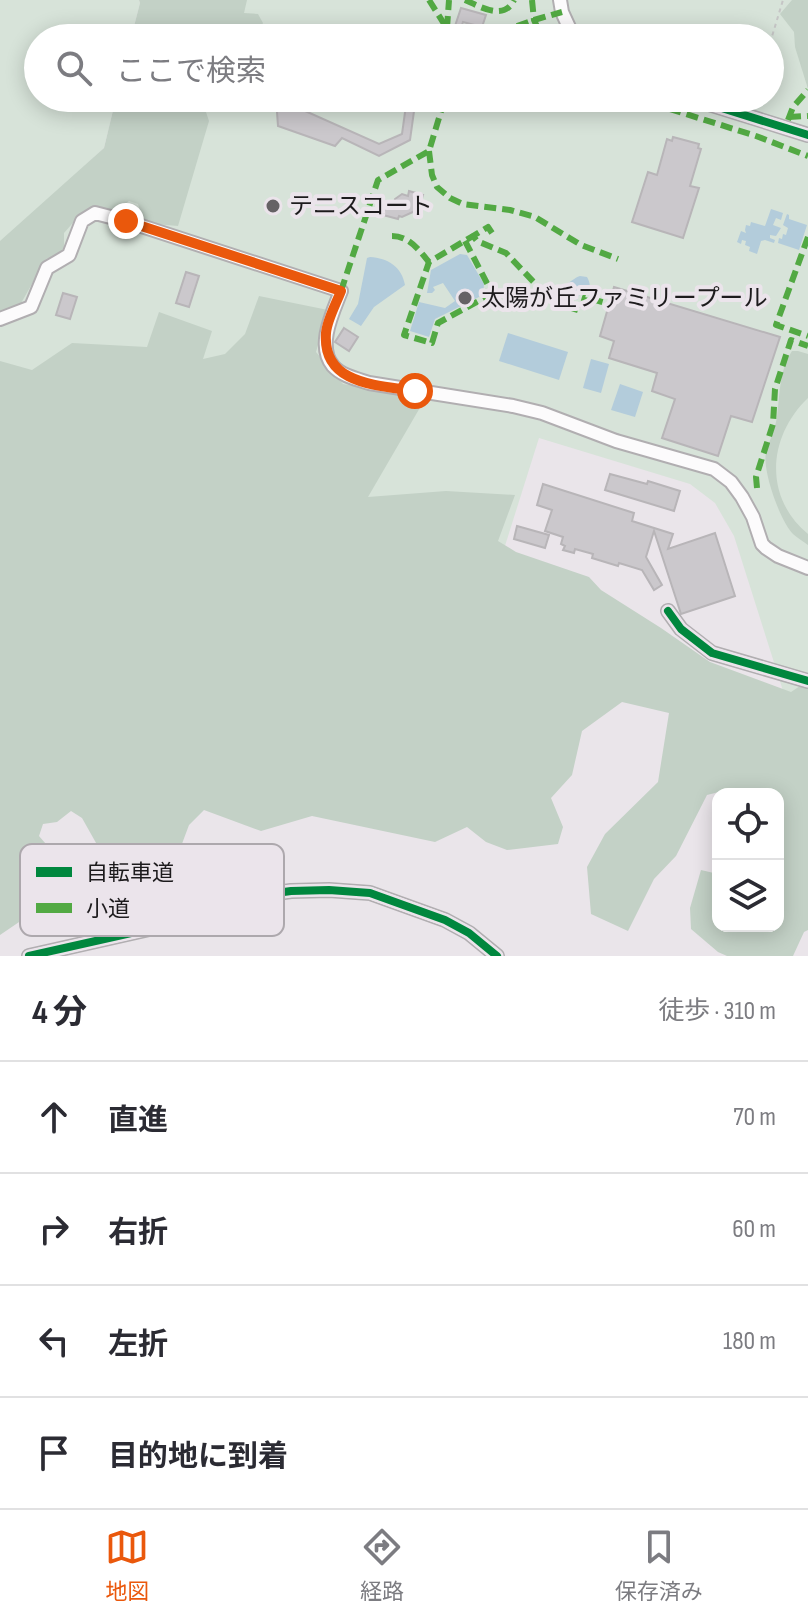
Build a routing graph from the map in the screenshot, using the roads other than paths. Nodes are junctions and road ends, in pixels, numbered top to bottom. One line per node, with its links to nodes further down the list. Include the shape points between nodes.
1 (560, 0): 2 (street)
2 (568, 24)
3 (735, 112): 4 (street)
4 (808, 135)
5 (0, 319): 6 (street, via 31,307 47,268 69,255 82,221 95,213 126,221 341,291 326,332 328,356 346,376 542,413 714,469 742,497 762,544)
6 (808, 568)
7 (668, 611): 8 (street, via 681,629 712,653)
8 (808, 681)
9 (284, 892): 12 (street, via 370,893 445,920)
10 (118, 936): 11 (street)
11 (29, 956)
12 (497, 956)

